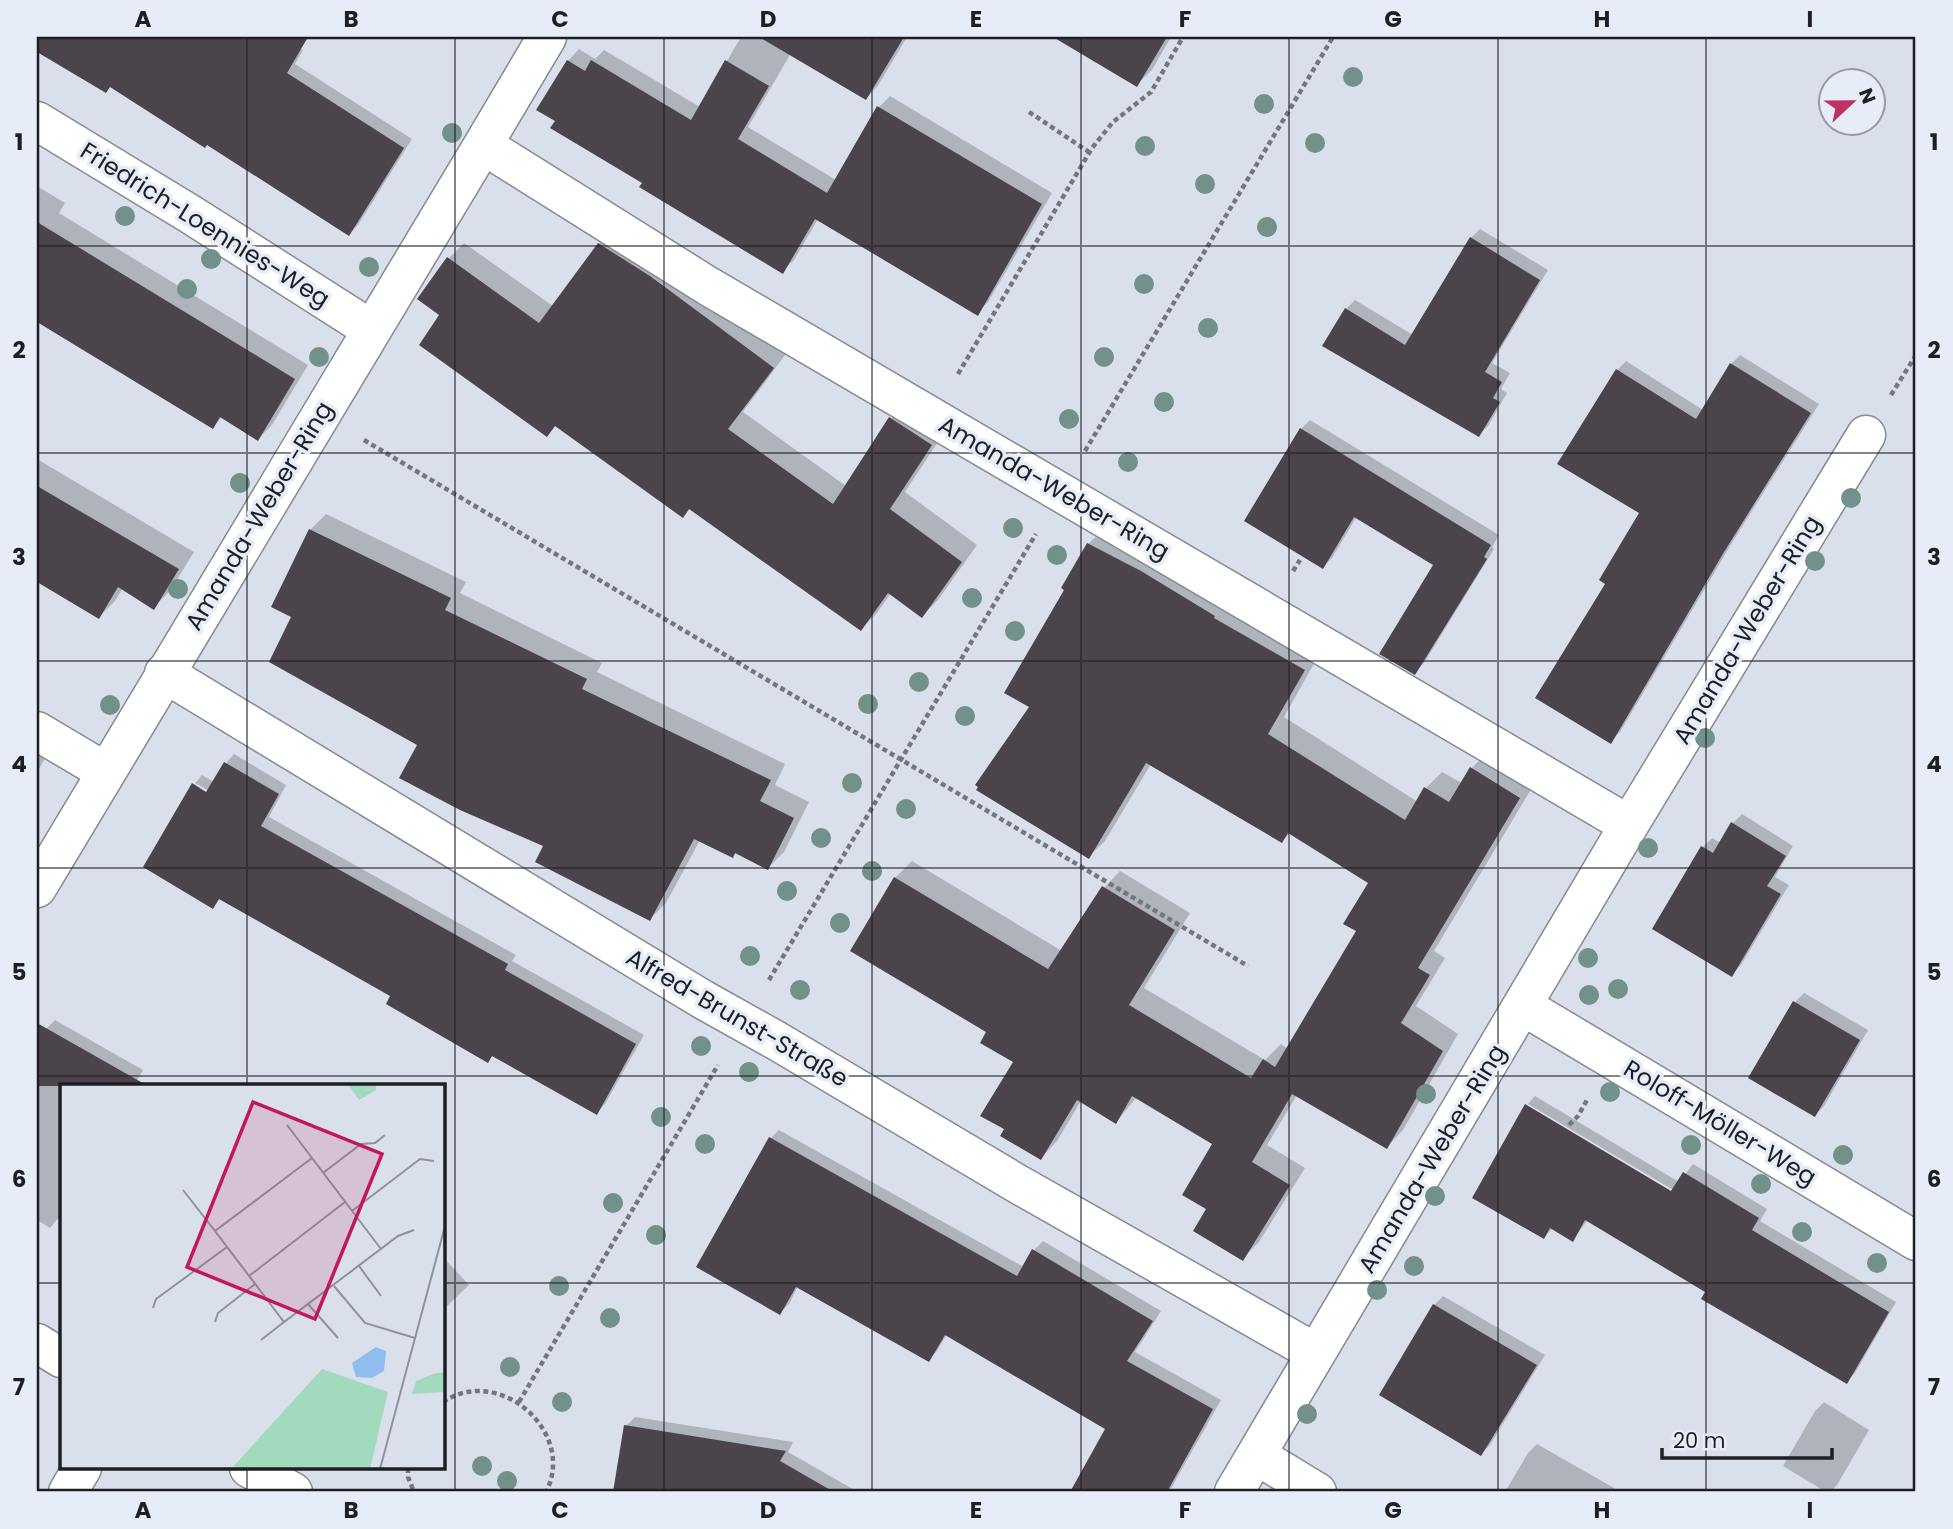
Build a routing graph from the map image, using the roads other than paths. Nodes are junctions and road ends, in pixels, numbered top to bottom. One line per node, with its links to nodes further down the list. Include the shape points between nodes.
1 (547, 37): 3 (street, Amanda-Weber-Ring)
2 (37, 121): 4 (street, Friedrich-Loennies-Weg)
3 (483, 145): 4 (street, Amanda-Weber-Ring); 9 (street, Amanda-Weber-Ring, via 708,286)
4 (372, 330): 6 (street, Amanda-Weber-Ring)
5 (1866, 435): 9 (street, Amanda-Weber-Ring)
6 (164, 673): 8 (street, Amanda-Weber-Ring); 14 (street, Alfred-Brunst-Straße, via 702,999)
7 (37, 731): 8 (street)
8 (106, 772): 10 (street, Amanda-Weber-Ring)
9 (1629, 825): 11 (street, Amanda-Weber-Ring)
10 (37, 888)
11 (1523, 1006): 12 (street, Roloff-Möller-Weg); 14 (street, Amanda-Weber-Ring)
12 (1916, 1241)
13 (37, 1343): 15 (street)
14 (1315, 1353): 16 (street, Amanda-Weber-Ring)
15 (60, 1357)
16 (1256, 1455): 21 (street, Amanda-Weber-Ring); 22 (street)
17 (81, 1470): 19 (street)
18 (253, 1470): 20 (street)
19 (68, 1492)
20 (293, 1492)
21 (1234, 1492)
22 (1317, 1492)

